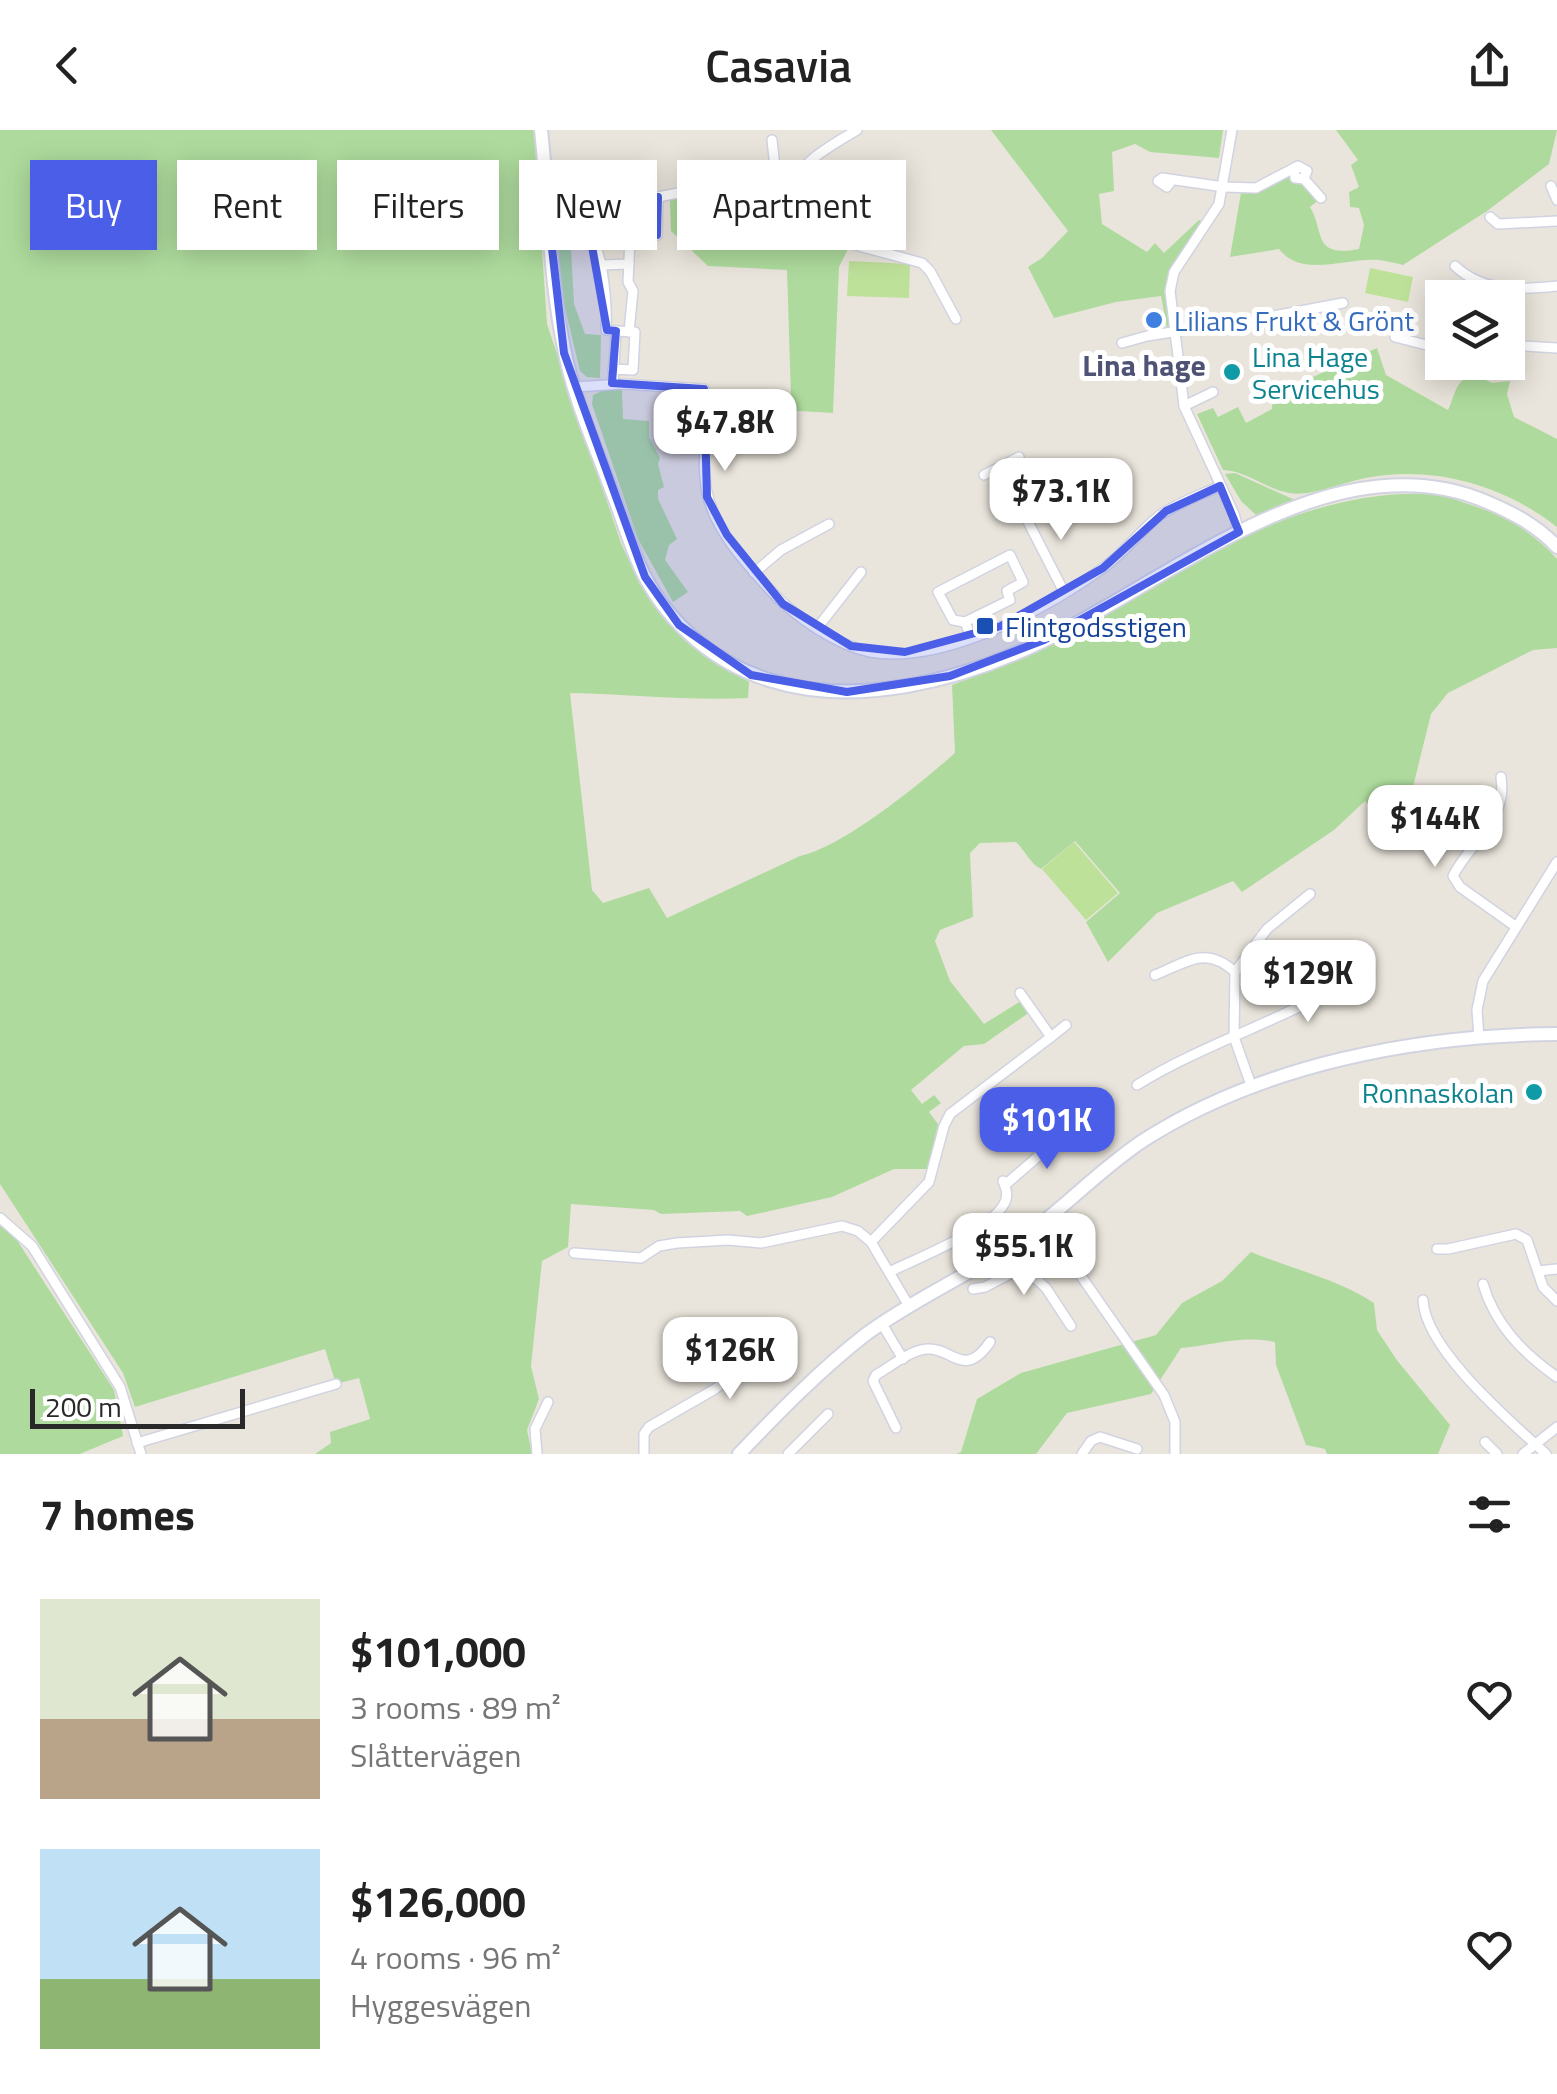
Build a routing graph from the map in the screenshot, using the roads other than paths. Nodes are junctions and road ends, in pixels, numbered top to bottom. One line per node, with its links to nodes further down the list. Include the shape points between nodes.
1 (541, 130): 5 (street)
2 (857, 130): 7 (street)
3 (1232, 130): 10 (street)
4 (772, 140): 6 (street)
5 (544, 160)
6 (774, 160)
7 (811, 160)
8 (1172, 180): 10 (street)
9 (1550, 186): 14 (street)
10 (1224, 188): 13 (street, via 1256,188 1294,168 1294,178 1304,178); 32 (street, via 1209,224 1174,272)
11 (677, 194): 12 (street)
12 (658, 198): 15 (street)
13 (1322, 198)
14 (1557, 200)
15 (657, 216)
16 (1490, 218): 17 (street, via 1498,224)
17 (1557, 221)
18 (552, 250): 40 (street, via 564,353)
19 (596, 250): 22 (street)
20 (630, 250): 23 (street)
21 (873, 250): 29 (street, via 922,263)
22 (601, 264): 23 (street); 27 (street)
23 (629, 264): 28 (street)
24 (1454, 266): 25 (street, via 1499,289)
25 (1557, 286)
26 (1343, 303): 32 (street)
27 (606, 314): 28 (street); 30 (street, via 606,330)
28 (632, 318): 31 (street)
29 (956, 319)
30 (616, 332): 31 (street); 38 (street)
31 (629, 332): 38 (street, via 635,332 634,370)
32 (1176, 332): 34 (street); 42 (street)
33 (1395, 337): 35 (street)
34 (1122, 344)
35 (1425, 345)
36 (1525, 346): 37 (street)
37 (1557, 348)
38 (613, 369): 39 (street)
39 (612, 384): 40 (street); 51 (street, via 701,387 707,394 708,497)
40 (575, 387): 48 (street, via 645,577 679,625 710,652 797,689 904,685 1010,656)
41 (1213, 392): 42 (street)
42 (1184, 406): 46 (street)
43 (1019, 457): 44 (street)
44 (1000, 467): 45 (street); 52 (street)
45 (984, 476)
46 (1220, 486): 48 (street); 52 (street, via 1166,511 1103,568)
47 (829, 524): 51 (street)
48 (1239, 532): 49 (street, via 1309,504 1400,486 1468,494 1521,518)
49 (1557, 546)
50 (862, 572): 54 (street)
51 (754, 573): 54 (street)
52 (1064, 592): 55 (street)
53 (965, 622): 53 (street, via 1010,600 1007,591 1022,582 1010,555 938,592 954,620); 55 (street)
54 (818, 627): 55 (street, via 851,646 882,653)
55 (971, 638)
56 (1501, 777): 59 (street, via 1496,816 1453,876)
57 (1557, 862): 59 (street)
58 (1310, 894): 60 (street, via 1267,929)
59 (1516, 926): 68 (street, via 1478,996)
60 (1235, 972): 62 (street, via 1203,956); 67 (street)
61 (1360, 973): 67 (street)
62 (1155, 975)
63 (1020, 993): 66 (street)
64 (1066, 1025): 66 (street)
65 (1557, 1034): 68 (street)
66 (1052, 1036): 74 (street, via 950,1114 929,1182)
67 (1234, 1036): 69 (street); 70 (street)
68 (1479, 1038): 70 (street, via 1339,1060)
69 (1137, 1085)
70 (1252, 1088): 73 (street, via 1146,1139)
71 (1065, 1133): 81 (street, via 1004,1183 1004,1206 976,1228)
72 (0, 1218): 100 (street, via 32,1246 86,1329 120,1387)
73 (1044, 1223): 75 (street); 107 (street, via 1164,1394 1175,1422)
74 (871, 1242): 77 (street, via 851,1228 833,1226 761,1243 677,1243 642,1258); 81 (street)
75 (1010, 1247): 78 (street); 86 (street)
76 (1437, 1248): 80 (street, via 1516,1234 1528,1240)
77 (574, 1253)
78 (1023, 1267): 83 (street); 88 (street)
79 (1557, 1268): 80 (street)
80 (1538, 1271): 85 (street)
81 (889, 1272): 86 (street)
82 (1483, 1284): 92 (street, via 1502,1327)
83 (973, 1289)
84 (1423, 1300): 99 (street, via 1436,1340)
85 (1557, 1301)
86 (909, 1306): 87 (street)
87 (882, 1324): 91 (street); 104 (street)
88 (1070, 1326)
89 (773, 1337): 103 (street, via 727,1380 649,1427)
90 (990, 1342): 91 (street, via 966,1361 925,1349)
91 (903, 1359): 97 (street, via 873,1382)
92 (1557, 1378)
93 (336, 1384): 100 (street)
94 (548, 1402): 102 (street, via 535,1428)
95 (828, 1414): 105 (street)
96 (1557, 1427): 99 (street)
97 (896, 1428)
98 (1485, 1442): 108 (street)
99 (1536, 1444): 109 (street); 110 (street)
100 (139, 1449)
101 (1137, 1449): 106 (street, via 1100,1437)
102 (537, 1454)
103 (644, 1454)
104 (738, 1454)
105 (788, 1454)
106 (1082, 1454)
107 (1174, 1454)
108 (1497, 1454)
109 (1523, 1454)
110 (1546, 1454)

